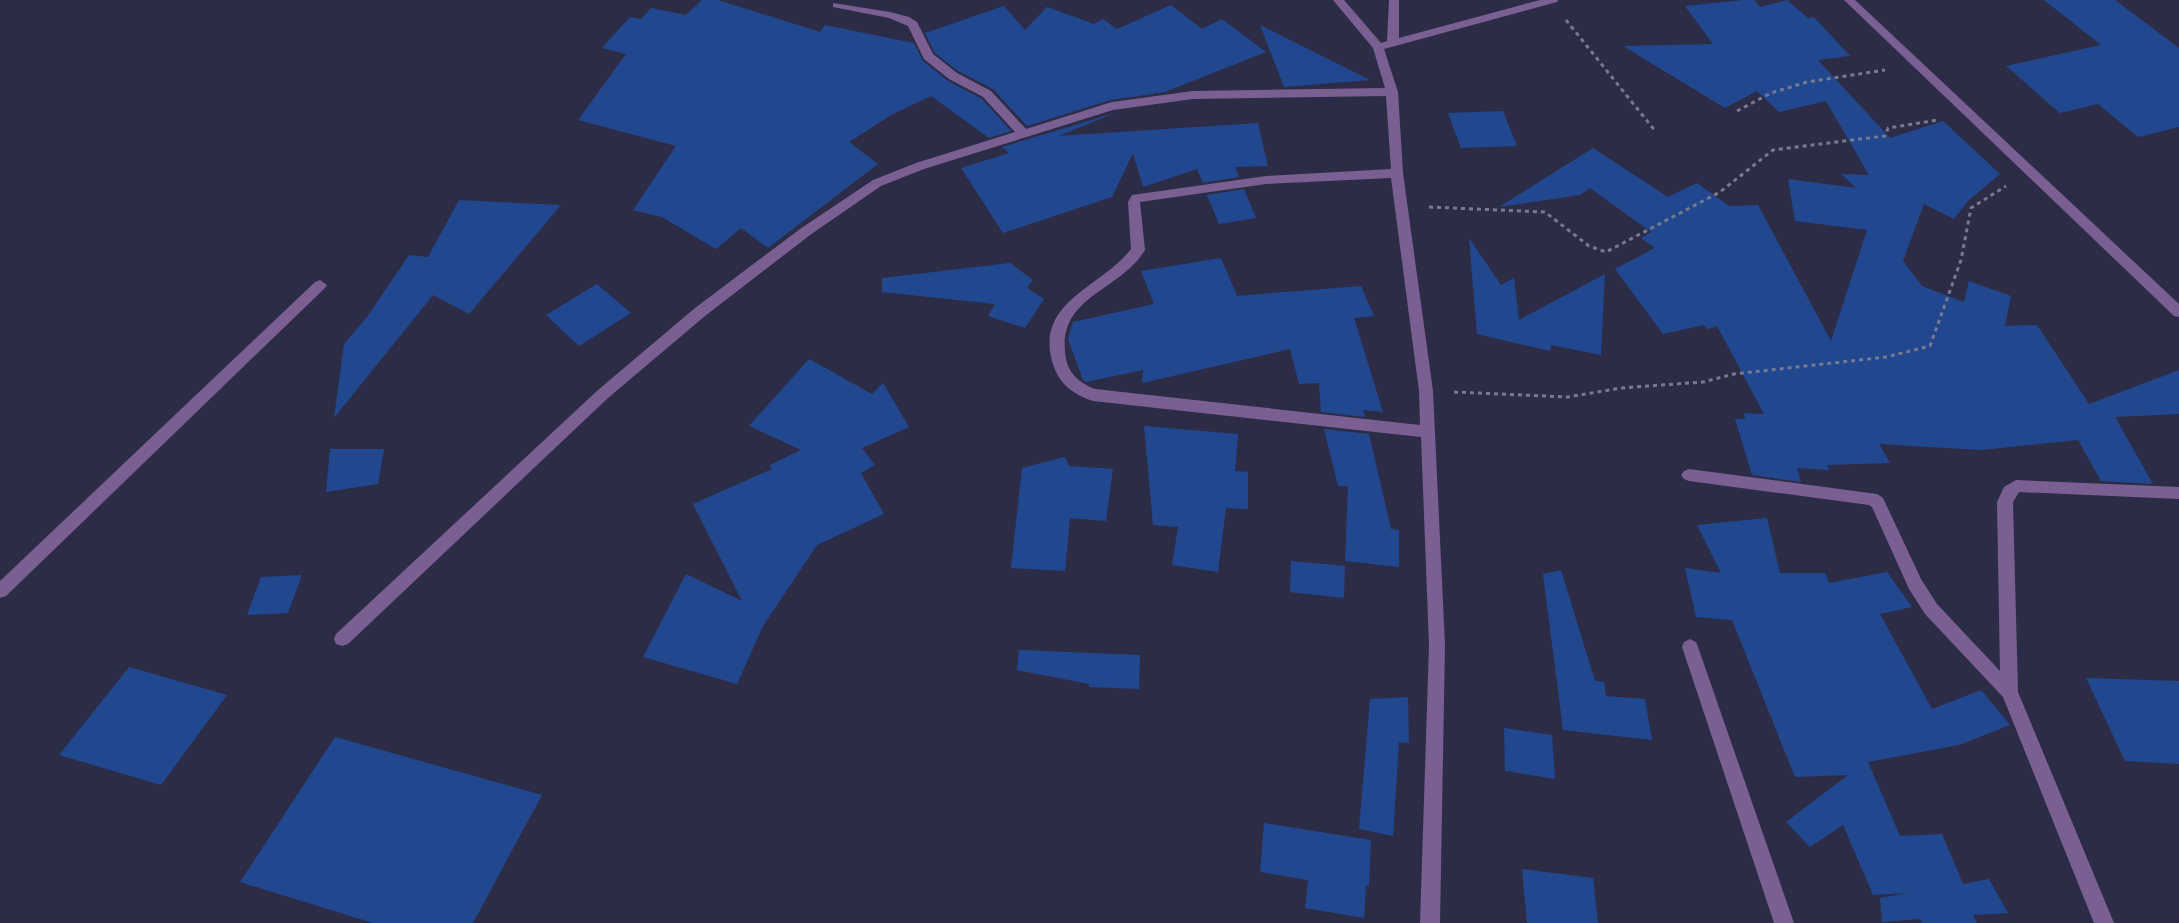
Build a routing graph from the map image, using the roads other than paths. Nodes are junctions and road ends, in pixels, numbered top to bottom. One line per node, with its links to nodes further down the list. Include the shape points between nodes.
1 (1338, 0): 7 (street)
2 (1394, 0): 6 (street)
3 (1552, 0): 6 (street)
4 (1849, 0): 12 (street)
5 (837, 5): 9 (street, via 890,15 913,24 928,56 953,76 987,94)
6 (1393, 43): 7 (street)
7 (1378, 47): 8 (street)
8 (1392, 92): 9 (street, via 1193,95 1113,106); 10 (street)
9 (1024, 134): 17 (street, via 877,183 805,232 700,312 603,394)
10 (1397, 173): 13 (street, via 1426,390); 13 (street, via 1266,180 1136,198 1138,250 1116,272 1071,305 1055,340 1063,374 1076,388 1093,395)
11 (320, 285): 16 (street)
12 (2179, 312)
13 (1428, 432): 20 (street, via 1437,645)
14 (1689, 475): 19 (street, via 1832,493 1878,503 1915,584 1931,609)
15 (2179, 493): 19 (street, via 2032,485 2016,486 2009,491 2005,502)
16 (0, 591)
17 (342, 639)
18 (1690, 647): 21 (street)
19 (2008, 692): 22 (street)
20 (1430, 923)
21 (1784, 923)
22 (2104, 923)

